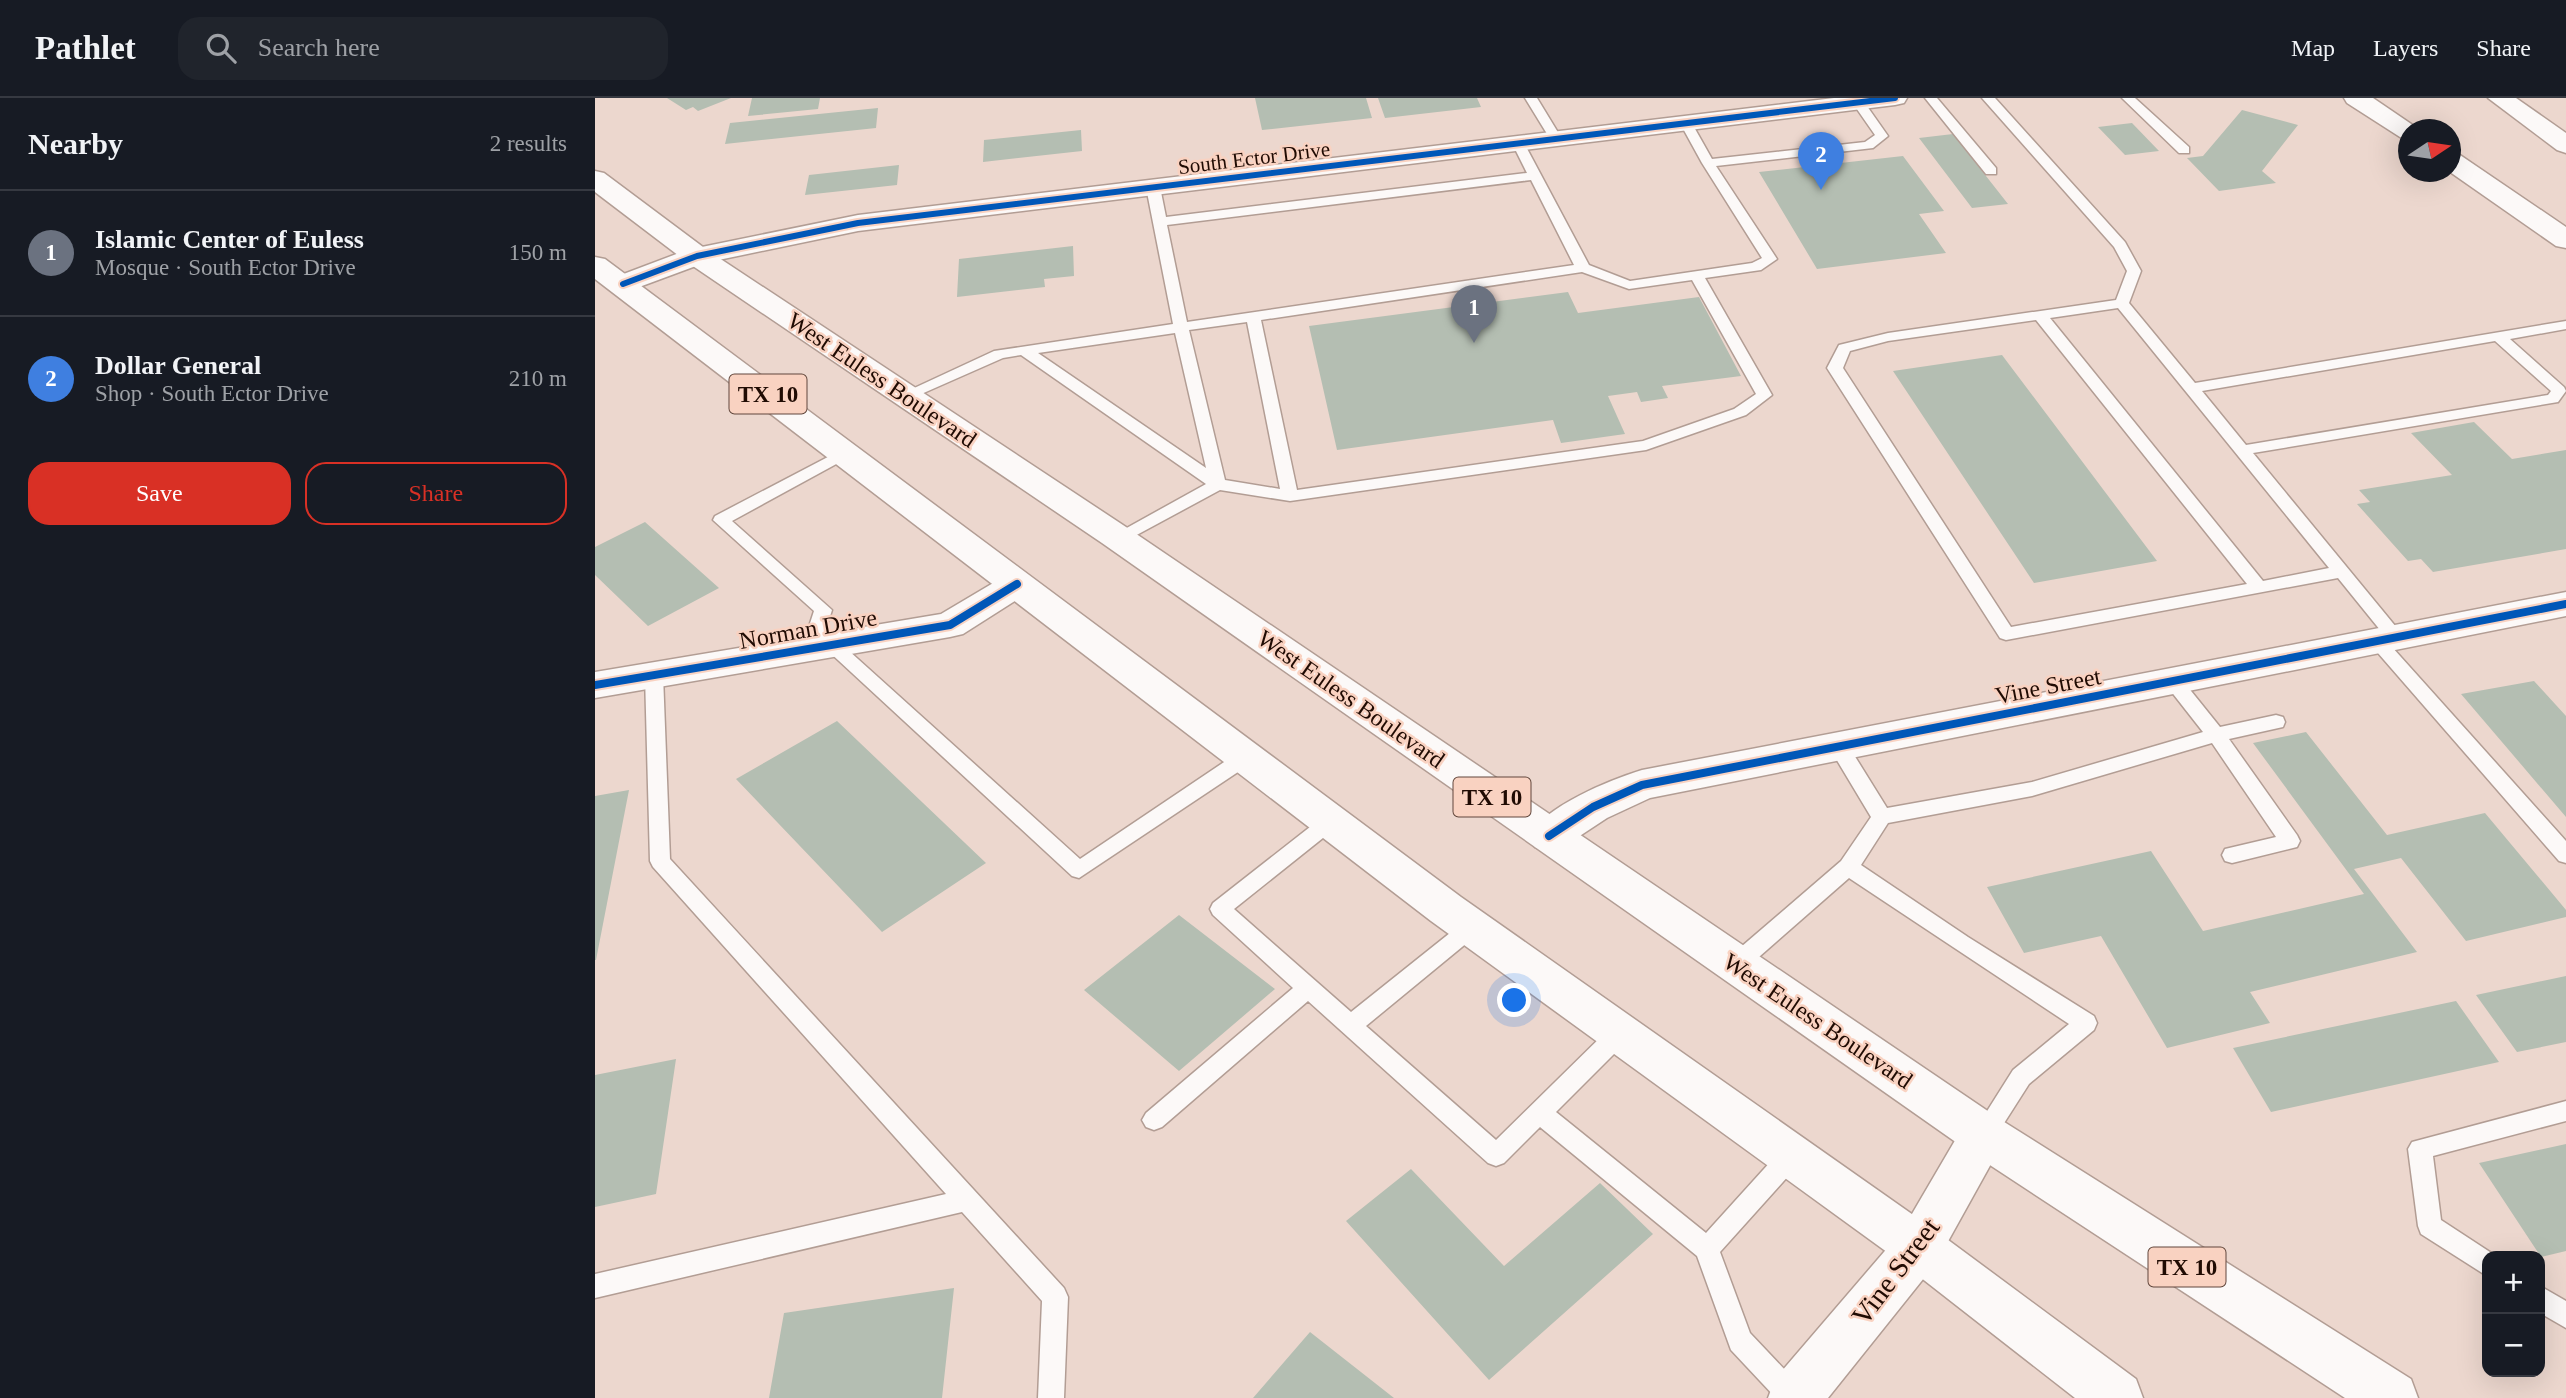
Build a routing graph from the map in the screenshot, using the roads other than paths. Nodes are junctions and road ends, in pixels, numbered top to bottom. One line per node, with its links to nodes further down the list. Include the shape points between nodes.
1 (1531, 98): 13 (lane)
2 (1895, 98): 9 (main road, South Ector Drive)
3 (1931, 98): 19 (lane)
4 (1988, 98): 30 (lane, via 2120,245 2134,271)
5 (2128, 98): 16 (lane)
6 (2356, 98): 12 (main road)
7 (2402, 98): 10 (main road)
8 (2500, 98): 15 (main road)
9 (1858, 102): 11 (main road, South Ector Drive); 17 (lane, via 1882,136 1868,145)
10 (2411, 119)
11 (1686, 123): 13 (main road, South Ector Drive); 17 (lane)
12 (2398, 125)
13 (1556, 139): 14 (main road, South Ector Drive)
14 (1518, 143): 20 (lane); 22 (main road, South Ector Drive)
15 (2566, 145)
16 (2184, 150)
17 (1707, 163): 28 (lane, via 1770,259 1756,267)
18 (2461, 167): 24 (main road)
19 (1991, 171)
20 (1535, 176): 23 (lane); 27 (lane)
21 (595, 179): 25 (main road, West Euless Boulevard / TX 10)
22 (1153, 187): 23 (lane); 25 (main road, South Ector Drive, via 858,223)
23 (1160, 222): 34 (lane)
24 (2566, 240)
25 (697, 256): 29 (main road, South Ector Drive); 38 (main road, West Euless Boulevard / TX 10)
26 (595, 265): 29 (main road, TX 10)
27 (1583, 268): 28 (lane, via 1629,285); 32 (lane)
28 (1696, 275): 42 (lane, via 1764,395 1739,412 1646,445)
29 (623, 284): 40 (main road, TX 10)
30 (2122, 303): 31 (lane); 37 (lane)
31 (2041, 315): 46 (lane); 46 (lane, via 1888,337 1844,348 1835,368 2006,634)
32 (1253, 316): 34 (lane); 42 (lane)
33 (2566, 325): 35 (lane)
34 (1181, 327): 36 (lane); 41 (lane)
35 (2499, 337): 37 (lane); 39 (lane, via 2559,390 2553,399)
36 (1024, 351): 38 (lane, via 999,355); 41 (lane)
37 (2192, 388): 39 (lane)
38 (905, 396): 43 (main road, West Euless Boulevard / TX 10)
39 (2242, 450): 44 (lane)
40 (845, 453): 45 (main road, TX 10); 49 (lane, via 721,520 823,610)
41 (1218, 485): 42 (lane); 43 (lane)
42 (1290, 496)
43 (1120, 540): 59 (main road, West Euless Boulevard / TX 10)
44 (2341, 572): 46 (lane); 48 (lane)
45 (1017, 584): 49 (main road, Norman Drive, via 950,625); 56 (main road, TX 10)
46 (2259, 587)
47 (2566, 604): 48 (main road, Vine Street)
48 (2386, 639): 51 (main road, Vine Street); 61 (lane)
49 (822, 647): 50 (main road, Norman Drive); 56 (lane, via 1079,870)
50 (654, 675): 52 (main road, Norman Drive); 73 (lane, via 660,861)
51 (2172, 681): 54 (lane); 55 (main road, Vine Street)
52 (595, 685)
53 (2276, 722): 54 (lane)
54 (2216, 735): 57 (lane, via 2032,789); 60 (lane, via 2290,841)
55 (1839, 747): 57 (lane); 59 (main road, Vine Street, via 1641,785 1593,807)
56 (1246, 757): 58 (main road, TX 10)
57 (1882, 817): 62 (lane)
58 (1331, 821): 63 (main road, TX 10); 65 (lane, via 1220,909)
59 (1549, 836): 64 (main road, West Euless Boulevard / TX 10)
60 (2232, 855)
61 (2566, 855)
62 (1848, 867): 64 (lane); 71 (lane, via 2086,1023 2021,1077)
63 (1472, 927): 66 (lane); 67 (main road, TX 10)
64 (1735, 965): 71 (main road, West Euless Boulevard / TX 10)
65 (1308, 988): 66 (lane); 70 (lane)
66 (1351, 1025): 69 (lane, via 1496,1155)
67 (1620, 1033): 69 (lane); 72 (main road, TX 10)
68 (2566, 1111): 76 (lane, via 2420,1149 2430,1226)
69 (1539, 1112): 75 (lane)
70 (1154, 1120)
71 (1984, 1135): 74 (main road, Vine Street); 83 (main road, West Euless Boulevard / TX 10)
72 (1791, 1156): 74 (main road, TX 10); 75 (lane)
73 (967, 1200): 77 (lane); 80 (lane, via 1055,1297)
74 (1919, 1247): 81 (main road, Vine Street); 82 (main road, TX 10)
75 (1707, 1249): 81 (lane, via 1740,1341)
76 (2482, 1261)
77 (595, 1286)
78 (2545, 1301): 79 (lane)
79 (2566, 1316)
80 (1051, 1398)
81 (1794, 1398)
82 (2117, 1398)
83 (2392, 1398)

